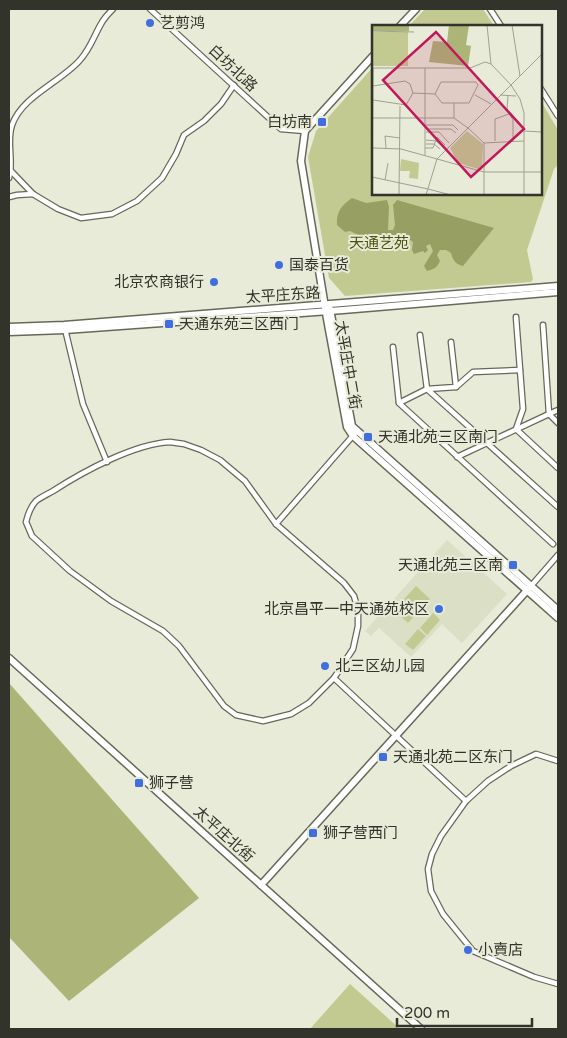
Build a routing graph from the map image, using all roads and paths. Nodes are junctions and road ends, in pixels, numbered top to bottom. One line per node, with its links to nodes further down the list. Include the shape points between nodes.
1 (113, 9): 12 (street, via 80,60 18,113 10,138)
2 (150, 9): 8 (street, 白坊北路)
3 (416, 9): 5 (main road)
4 (490, 9): 6 (street)
5 (401, 25)
6 (500, 25)
7 (372, 57): 11 (main road)
8 (234, 85): 11 (street, 白坊北路, via 280,129); 14 (street, via 221,104 184,135 162,178 137,201 112,214 82,218)
9 (542, 91): 10 (street)
10 (558, 116)
11 (305, 131): 18 (main road, 太平庄中二街, via 301,161)
12 (11, 171): 13 (street); 14 (street)
13 (9, 178)
14 (33, 194): 15 (street)
15 (9, 198)
16 (558, 286): 18 (main road, 太平庄东路)
17 (558, 292): 18 (main road, 太平庄东路)
18 (327, 309): 22 (main road, 太平庄东路); 35 (main road, 太平庄中二街, via 346,424 348,430)
19 (516, 317): 27 (street)
20 (544, 325): 32 (street)
21 (9, 327): 22 (main road, 太平庄东路)
22 (65, 328): 23 (main road, 太平庄东路); 38 (street, via 82,404)
23 (9, 332)
24 (420, 335): 29 (street)
25 (451, 342): 28 (street)
26 (393, 347): 30 (street)
27 (520, 370): 28 (street, via 473,372); 34 (street, via 523,409)
28 (456, 387): 29 (street)
29 (427, 389): 30 (street); 36 (street)
30 (399, 402): 37 (street)
31 (558, 410): 32 (street)
32 (549, 414): 33 (street); 34 (street)
33 (558, 423)
34 (516, 429): 36 (street); 39 (street)
35 (355, 434): 41 (street); 44 (main road, 太平庄中二街)
36 (487, 442): 37 (street); 40 (street)
37 (457, 457): 42 (street)
38 (107, 462): 41 (street, via 160,442 184,444 201,450 220,460 245,481); 48 (street, via 36,501 26,522 32,536 70,572 111,601 163,631 224,706 236,715 264,721 291,714 309,703)
39 (558, 468)
40 (558, 507)
41 (276, 524): 48 (street, via 344,583 354,596 358,626 353,649)
42 (553, 544)
43 (558, 555): 44 (street)
44 (529, 588): 45 (main road, 太平庄中二街); 46 (main road, 太平庄中二街); 49 (main road)
45 (558, 610)
46 (558, 618)
47 (9, 658): 52 (main road, 太平庄北街)
48 (334, 678): 49 (street)
49 (396, 735): 51 (street); 52 (main road)
50 (558, 761): 51 (street, via 536,754 488,781)
51 (466, 801): 53 (street, via 432,854 428,868 431,891 444,914 473,951)
52 (261, 885): 54 (main road, 太平庄北街)
53 (558, 984)
54 (421, 1029)

